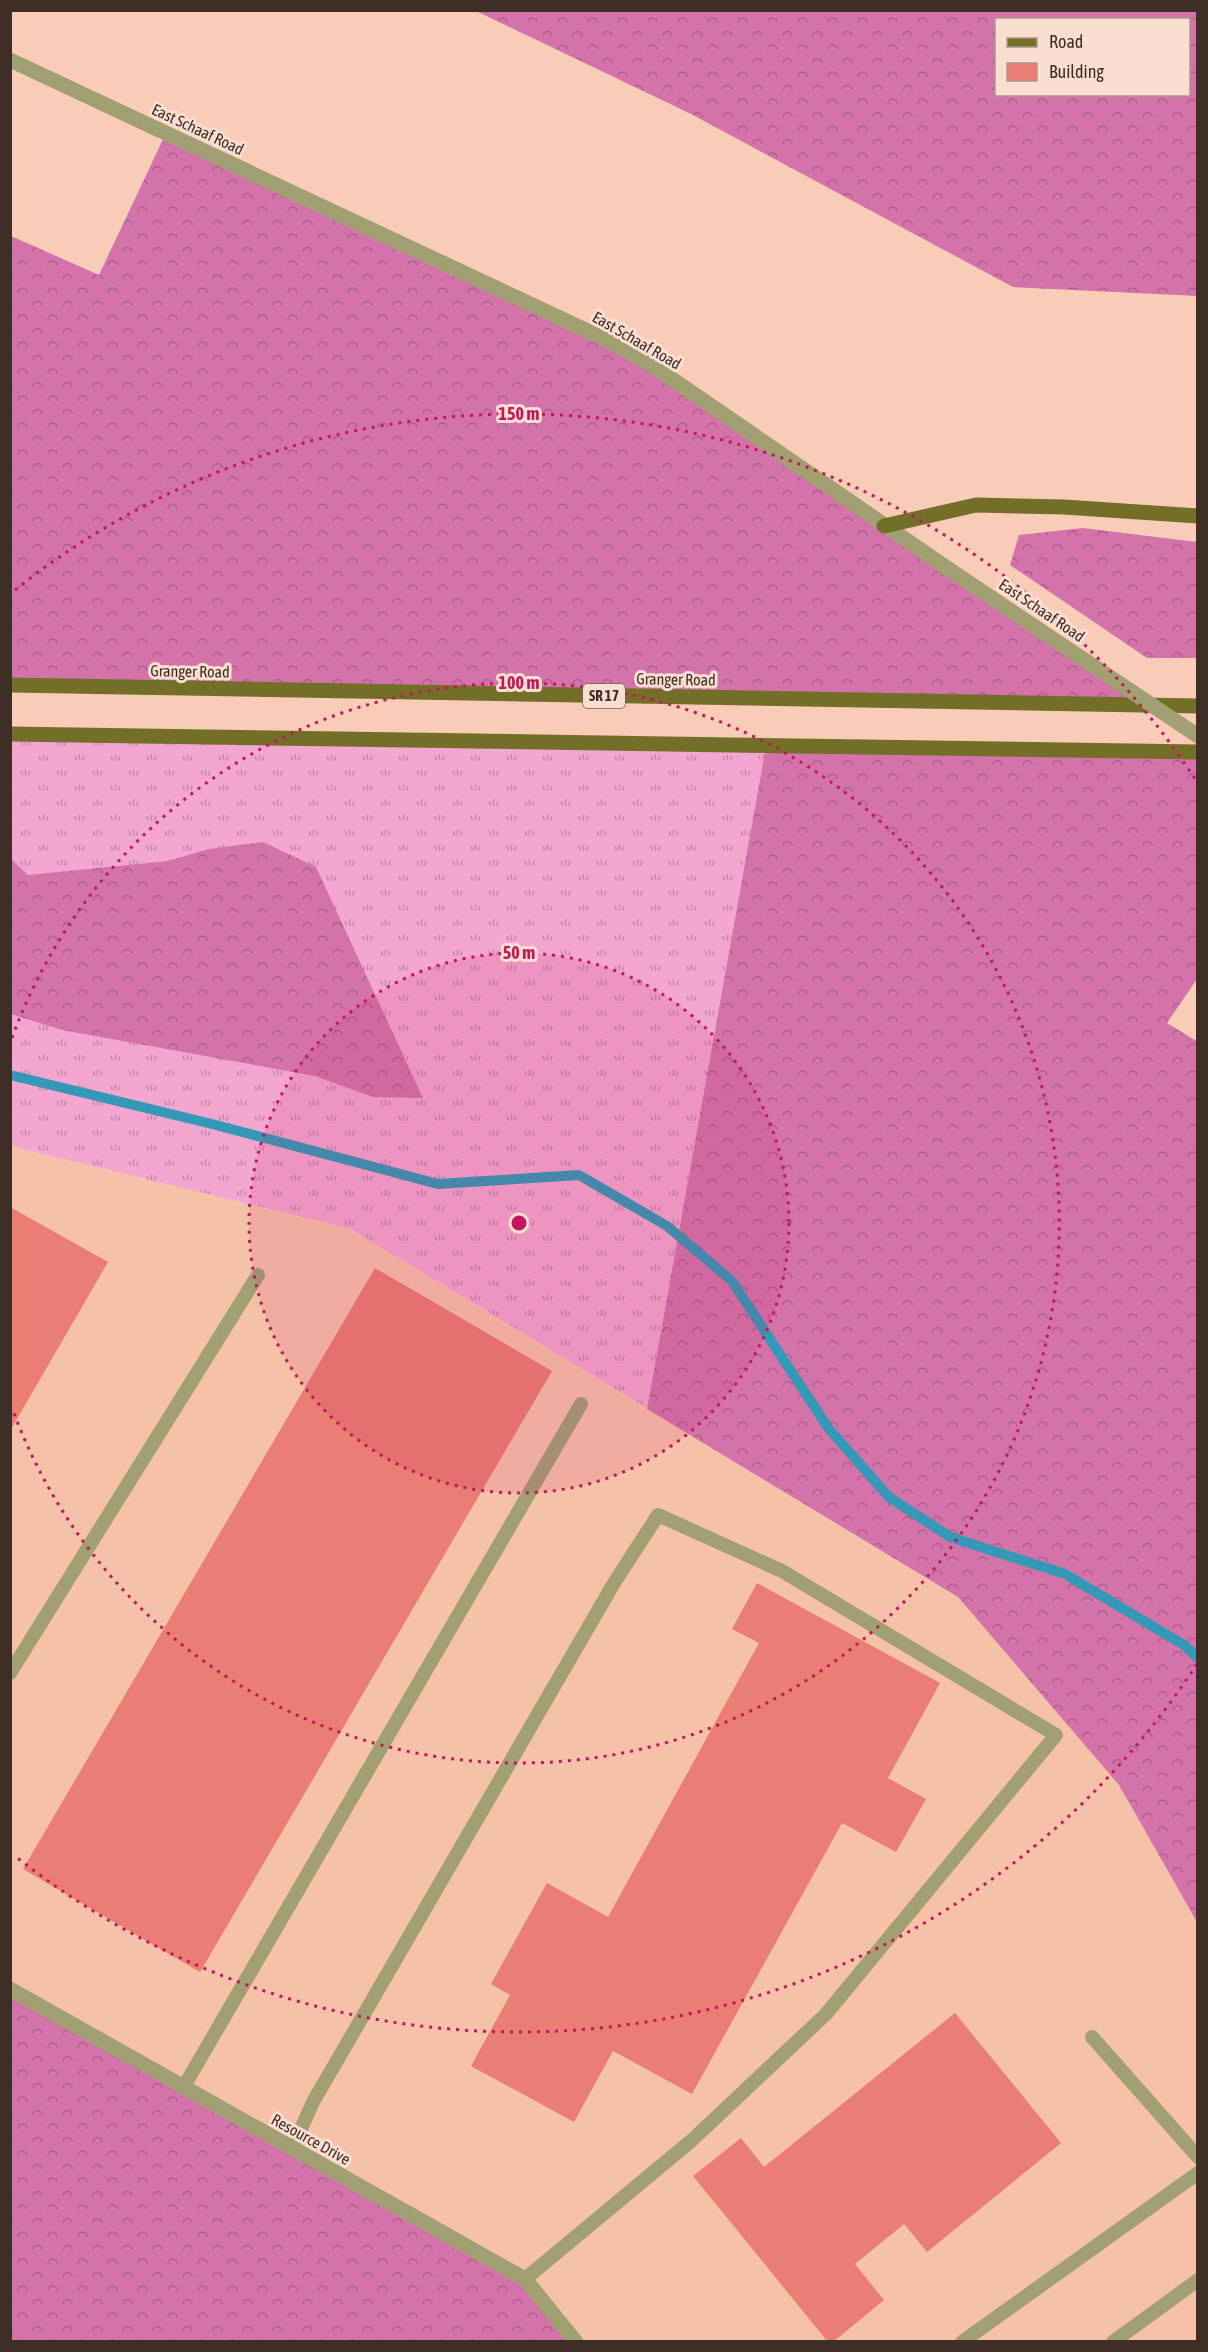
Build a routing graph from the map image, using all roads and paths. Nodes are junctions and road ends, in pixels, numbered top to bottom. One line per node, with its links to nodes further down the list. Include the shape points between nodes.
1 (10, 60): 3 (street, East Schaaf Road, via 609,341 656,368)
2 (1197, 516): 3 (main road, via 976,505)
3 (884, 526): 7 (street, East Schaaf Road, bridge)
4 (10, 685): 5 (main road, Granger Road / SR 17)
5 (1197, 706)
6 (10, 734): 8 (main road)
7 (1197, 736)
8 (1197, 752)
9 (258, 1275): 11 (lane)
10 (581, 1404): 14 (lane)
11 (10, 1673)
12 (10, 1989): 14 (street, Resource Drive)
13 (1092, 2037): 16 (lane)
14 (183, 2088): 15 (street, Resource Drive)
15 (292, 2149): 18 (street, Resource Drive); 18 (lane, via 319,2092 657,1515 783,1571 1056,1735 826,2014 691,2141)
16 (1197, 2157)
17 (1197, 2173): 21 (lane)
18 (525, 2279): 20 (street, Resource Drive)
19 (1197, 2280): 22 (lane)
20 (576, 2342)
21 (962, 2342)
22 (1113, 2342)

